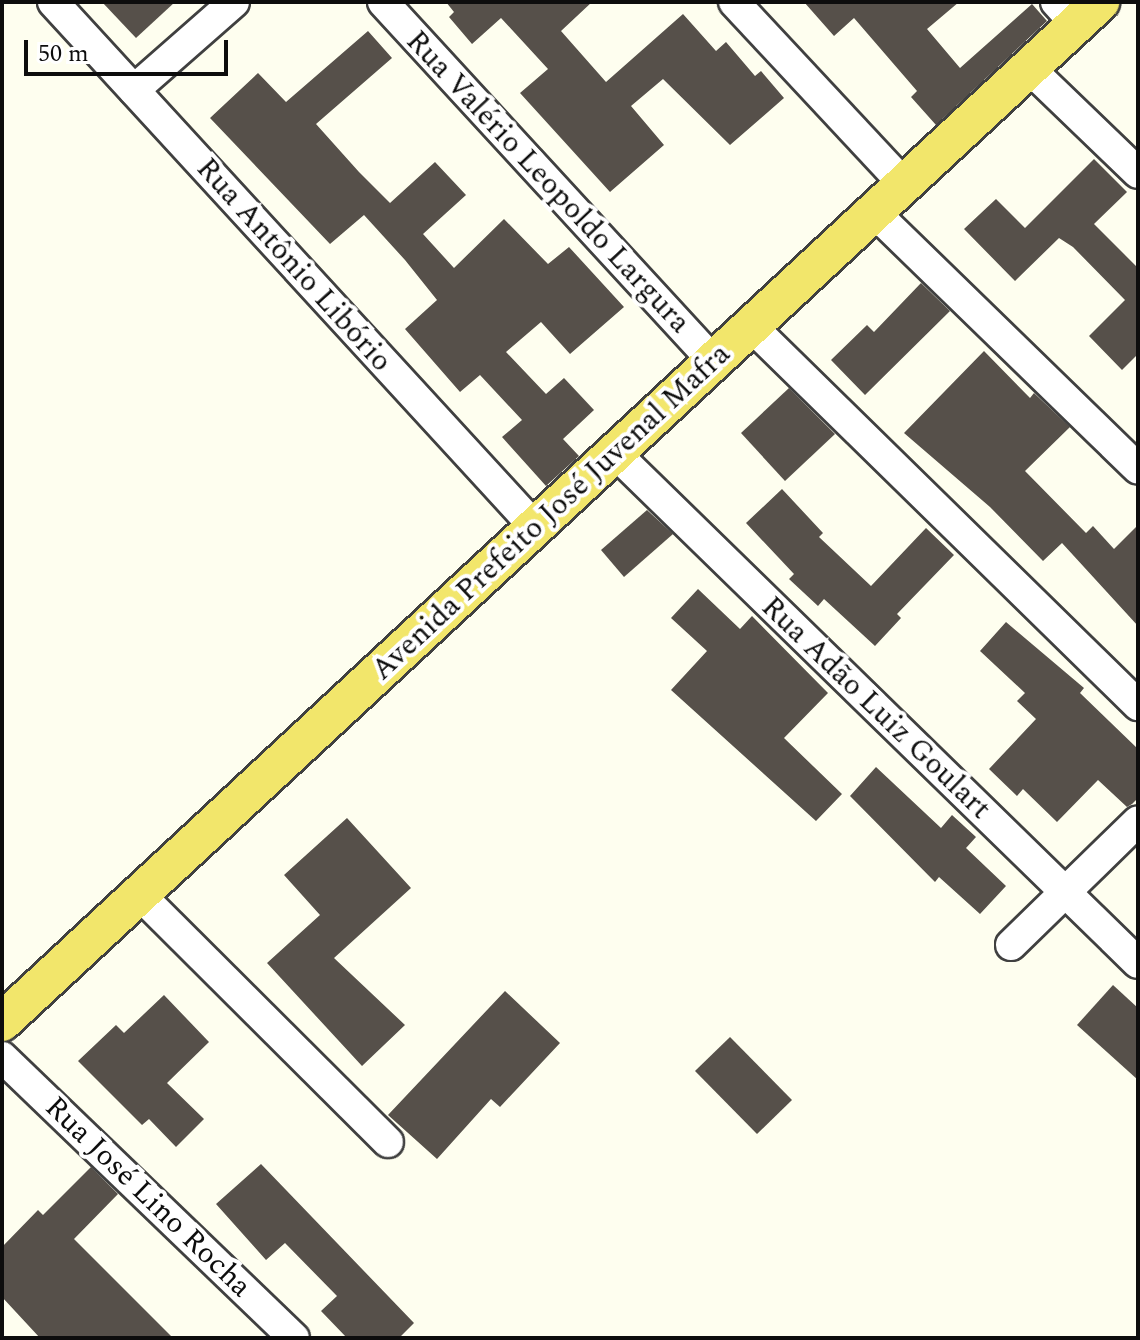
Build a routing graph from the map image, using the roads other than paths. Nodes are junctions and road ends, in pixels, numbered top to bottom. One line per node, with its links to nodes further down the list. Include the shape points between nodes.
1 (53, 2): 7 (street, Rua Antônio Libório)
2 (234, 2): 7 (street)
3 (383, 2): 12 (street, Rua Valério Leopoldo Largura)
4 (734, 2): 9 (street)
5 (1077, 9): 6 (main road, Avenida Prefeito José Juvenal Mafra)
6 (1029, 68): 8 (street); 9 (main road, Avenida Prefeito José Juvenal Mafra)
7 (134, 90): 15 (street, Rua Antônio Libório)
8 (1138, 173)
9 (904, 184): 10 (main road, Avenida Prefeito José Juvenal Mafra)
10 (874, 212): 11 (main road, Avenida Prefeito José Juvenal Mafra); 14 (street)
11 (751, 326): 12 (main road, Avenida Prefeito José Juvenal Mafra); 16 (street)
12 (713, 361): 13 (main road, Avenida Prefeito José Juvenal Mafra)
13 (615, 453): 15 (main road, Avenida Prefeito José Juvenal Mafra); 18 (street, Rua Adão Luiz Goulart)
14 (1138, 469)
15 (535, 527): 19 (main road, Avenida Prefeito José Juvenal Mafra)
16 (1138, 705)
17 (1138, 821): 18 (street)
18 (1065, 892): 20 (street); 21 (street, Rua Adão Luiz Goulart)
19 (140, 895): 22 (main road, Avenida Prefeito José Juvenal Mafra); 24 (street)
20 (1011, 945)
21 (1138, 963)
22 (2, 1022)
23 (2, 1057): 25 (street, Rua José Lino Rocha)
24 (388, 1142)
25 (294, 1338)

